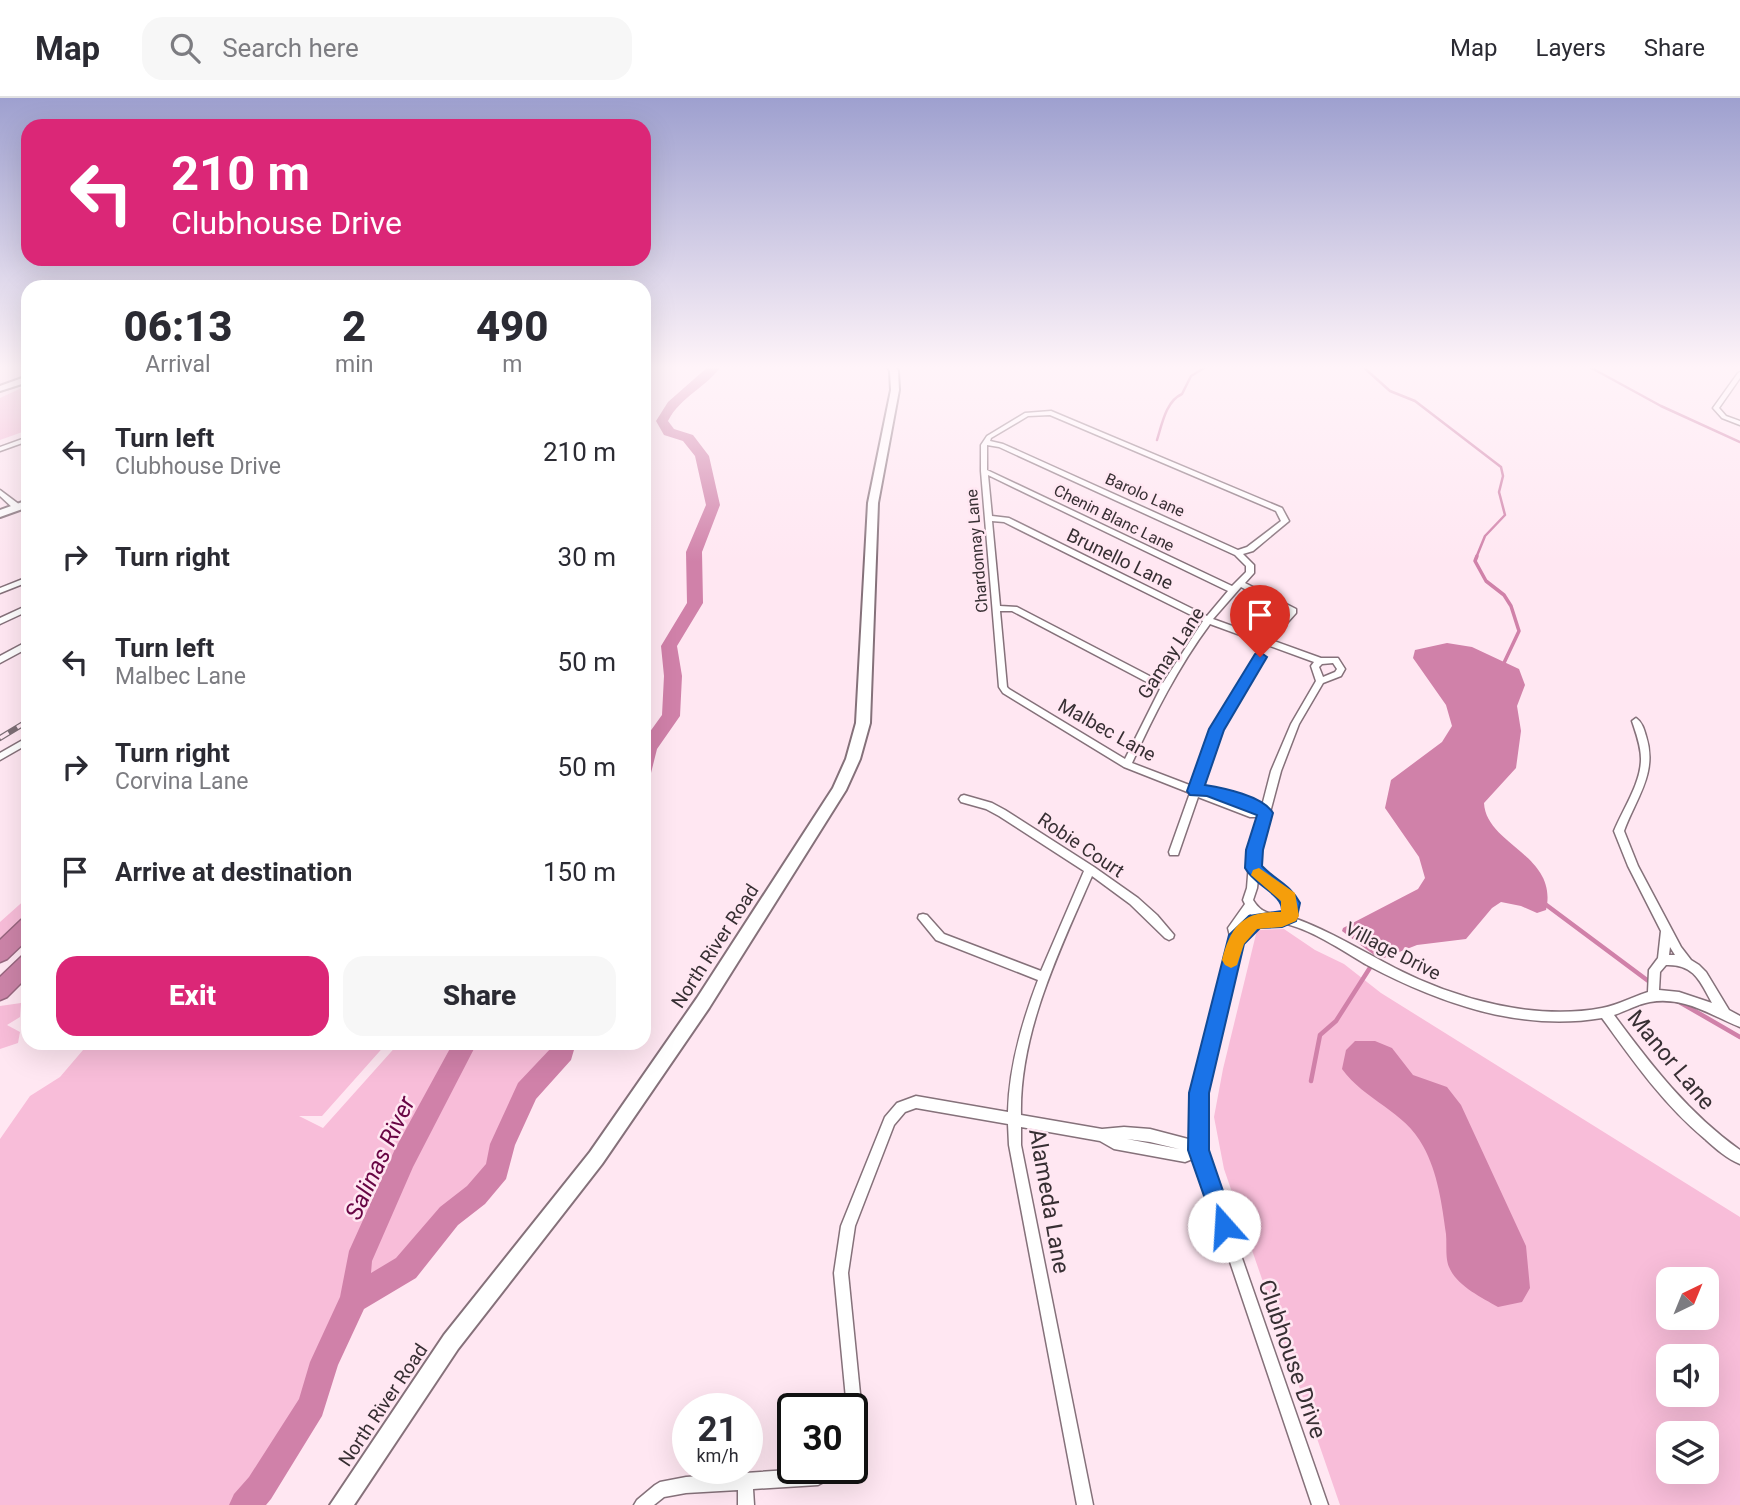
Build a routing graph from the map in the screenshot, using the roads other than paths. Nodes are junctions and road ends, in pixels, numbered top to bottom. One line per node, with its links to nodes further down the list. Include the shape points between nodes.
1 (886, 431): 72 (main road, North River Road, via 873,503 863,723 839,790 703,1003 596,1158 452,1342)
2 (1001, 431): 5 (street)
3 (1093, 431): 13 (street, via 1279,510 1285,521)
4 (21, 442): 6 (street)
5 (985, 442): 7 (street, Chardonnay Lane); 13 (street, Barolo Lane, via 1001,445)
6 (0, 449)
7 (984, 471): 12 (street, Chardonnay Lane); 16 (street, Chenin Blanc Lane)
8 (0, 492): 9 (street)
9 (21, 504)
10 (21, 506): 11 (main road)
11 (0, 514)
12 (989, 518): 18 (street, Chardonnay Lane); 20 (street, Brunello Lane, via 1006,520)
13 (1238, 553): 14 (street, Barolo Lane)
14 (1250, 565): 16 (street, Gamay Lane, via 1250,573)
15 (21, 582): 17 (street)
16 (1236, 587): 20 (street, Gamay Lane); 22 (street, Chenin Blanc Lane, via 1293,611)
17 (0, 591)
18 (997, 608): 28 (street, via 1014,609); 29 (street, Chardonnay Lane)
19 (21, 611): 21 (street)
20 (1208, 620): 26 (street, Brunello Lane); 28 (street, Gamay Lane)
21 (0, 621)
22 (1276, 630)
23 (21, 648): 25 (street)
24 (1260, 657): 34 (street, via 1217,729)
25 (0, 660)
26 (1317, 663): 27 (street); 27 (street, via 1335,660 1341,669)
27 (1320, 681): 36 (street, Clubhouse Drive, via 1294,724)
28 (1164, 687): 33 (street, Gamay Lane)
29 (1006, 691): 33 (street, Malbec Lane)
30 (1636, 721): 47 (street, via 1648,759 1641,786 1626,807 1619,831)
31 (21, 744): 32 (street)
32 (0, 757)
33 (1127, 765): 34 (street, Malbec Lane)
34 (1195, 791): 36 (street, Malbec Lane, via 1254,814); 37 (street)
35 (964, 799): 39 (street, Robie Court, via 989,806)
36 (1265, 813): 38 (street, Clubhouse Drive)
37 (1174, 852)
38 (1254, 868): 40 (street); 41 (street, Clubhouse Drive)
39 (1089, 871): 50 (street, Robie Court, via 1136,903); 57 (street, Alameda Lane)
40 (1268, 884): 41 (street); 42 (street, via 1285,893)
41 (1252, 888): 43 (street, Clubhouse Drive)
42 (1291, 903): 46 (street, via 1290,916); 49 (street, Village Drive)
43 (1250, 906): 45 (street); 51 (street, Clubhouse Drive, via 1233,928)
44 (923, 918): 57 (street, via 940,937)
45 (1267, 919): 46 (street); 51 (street, via 1251,923)
46 (1282, 919): 49 (street, Village Drive)
47 (1666, 928): 53 (street); 54 (street)
48 (21, 933): 52 (highway)
49 (1323, 934): 63 (street, Village Drive, via 1449,998 1536,1014)
50 (1169, 935)
51 (1236, 940): 67 (street, Clubhouse Drive, via 1199,1093)
52 (0, 953)
53 (1663, 960): 54 (street); 56 (street)
54 (1687, 962): 58 (street)
55 (21, 970): 59 (highway)
56 (1655, 974): 60 (street); 61 (street, Village Drive)
57 (1044, 977): 66 (street, Alameda Lane, via 1022,1042)
58 (1710, 985): 62 (street, via 1708,999); 64 (street)
59 (0, 991)
60 (1653, 996): 61 (street, Village Drive); 63 (street, Village Drive)
61 (1680, 998): 62 (street, Village Drive)
62 (1699, 1004): 64 (street, Village Drive)
63 (1605, 1013): 68 (street, Manor Lane, via 1681,1109)
64 (1725, 1013): 65 (street, Village Drive)
65 (1740, 1022)
66 (1013, 1120): 67 (street, via 1102,1135 1114,1143 1185,1156); 69 (street, via 916,1102 901,1107 889,1121 848,1226 841,1273); 75 (street, Alameda Lane)
67 (1198, 1150): 76 (street, Clubhouse Drive)
68 (1740, 1158)
69 (853, 1393)
70 (711, 1484): 73 (street, via 660,1490)
71 (745, 1484): 74 (street)
72 (341, 1505)
73 (642, 1505)
74 (746, 1505)
75 (1085, 1505)
76 (1320, 1505)

